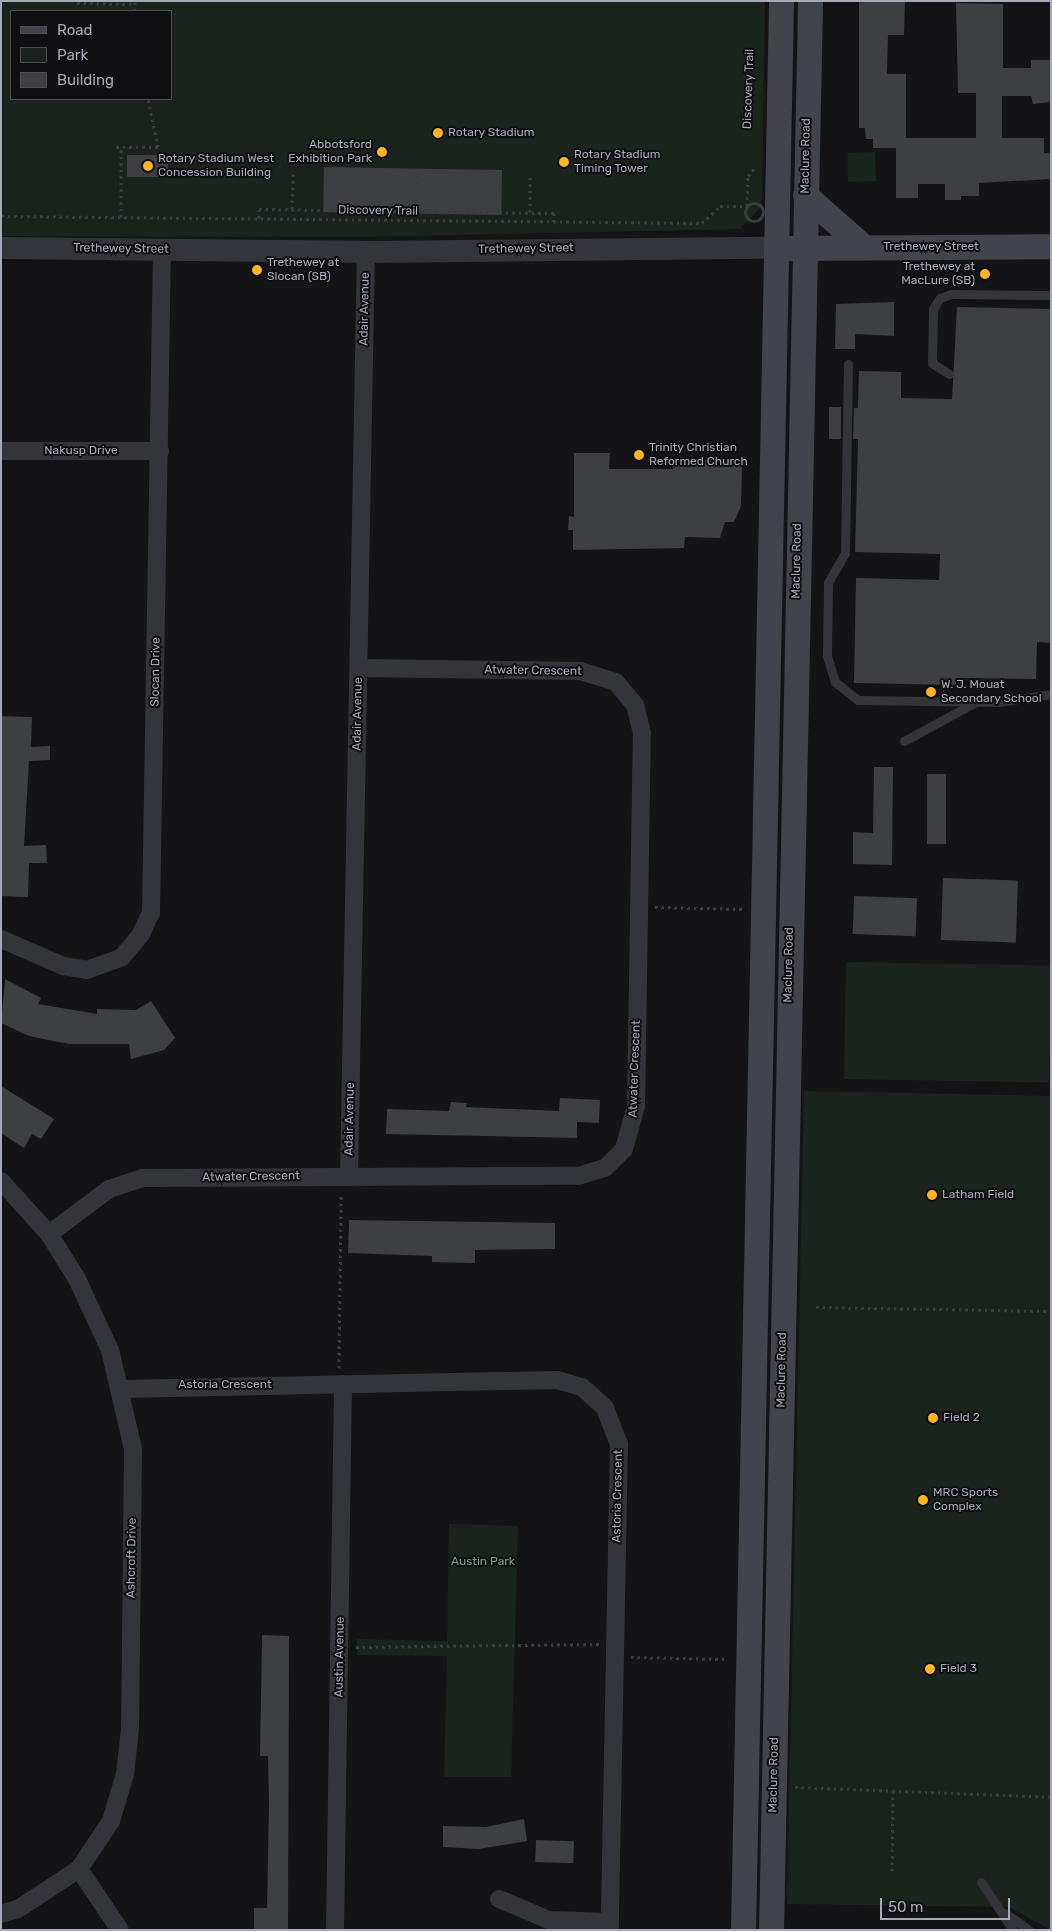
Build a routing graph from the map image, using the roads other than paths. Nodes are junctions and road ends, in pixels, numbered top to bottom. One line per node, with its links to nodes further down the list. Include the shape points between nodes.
1 (781, 1): 7 (main road, Maclure Road)
2 (810, 1): 3 (main road, Maclure Road)
3 (805, 195): 5 (main road); 8 (main road, Maclure Road)
4 (1051, 246): 5 (main road, Trethewey Street)
5 (864, 247): 8 (main road, Trethewey Street)
6 (1, 248): 9 (street, Trethewey Street)
7 (776, 248): 8 (main road, Trethewey Street); 10 (street, Trethewey Street); 34 (main road, Maclure Road)
8 (804, 248): 35 (main road, Maclure Road)
9 (162, 250): 10 (street, Trethewey Street); 15 (street, Slocan Drive)
10 (366, 252): 16 (street, Adair Avenue)
11 (1051, 295): 13 (lane, via 951,294 940,298 933,309 932,363)
12 (848, 364): 18 (lane, via 845,553 828,583 827,656 835,682 858,700)
13 (949, 374)
14 (1, 451): 15 (street, Nakusp Drive)
15 (160, 451): 20 (street, Slocan Drive, via 151,913 141,934 122,957 87,970 63,966)
16 (359, 668): 21 (street, Adair Avenue); 21 (street, Atwater Crescent, via 581,671 616,682 635,705 641,720 636,1106 629,1138 615,1161 578,1176)
17 (1051, 694): 18 (lane)
18 (976, 702): 19 (lane)
19 (904, 741)
20 (1, 939)
21 (345, 1176): 23 (street, Atwater Crescent, via 125,1181)
22 (1, 1181): 23 (street, Ashcroft Drive)
23 (49, 1234): 25 (street, Ashcroft Drive, via 96,1319)
24 (341, 1384): 25 (street, Astoria Crescent); 31 (street, Astoria Crescent, via 557,1380 582,1388 596,1399 614,1425 619,1444); 33 (street, Austin Avenue)
25 (122, 1389): 26 (street, Ashcroft Drive, via 133,1449 130,1729 125,1774 111,1821)
26 (78, 1869): 30 (street, Ashcroft Drive, via 18,1910); 32 (street)
27 (981, 1882): 29 (lane)
28 (498, 1899): 31 (street, via 549,1920)
29 (1002, 1911): 36 (lane); 37 (lane)
30 (1, 1914)
31 (610, 1926)
32 (120, 1930)
33 (335, 1930)
34 (743, 1930)
35 (771, 1930)
36 (1013, 1930)
37 (1030, 1930)

